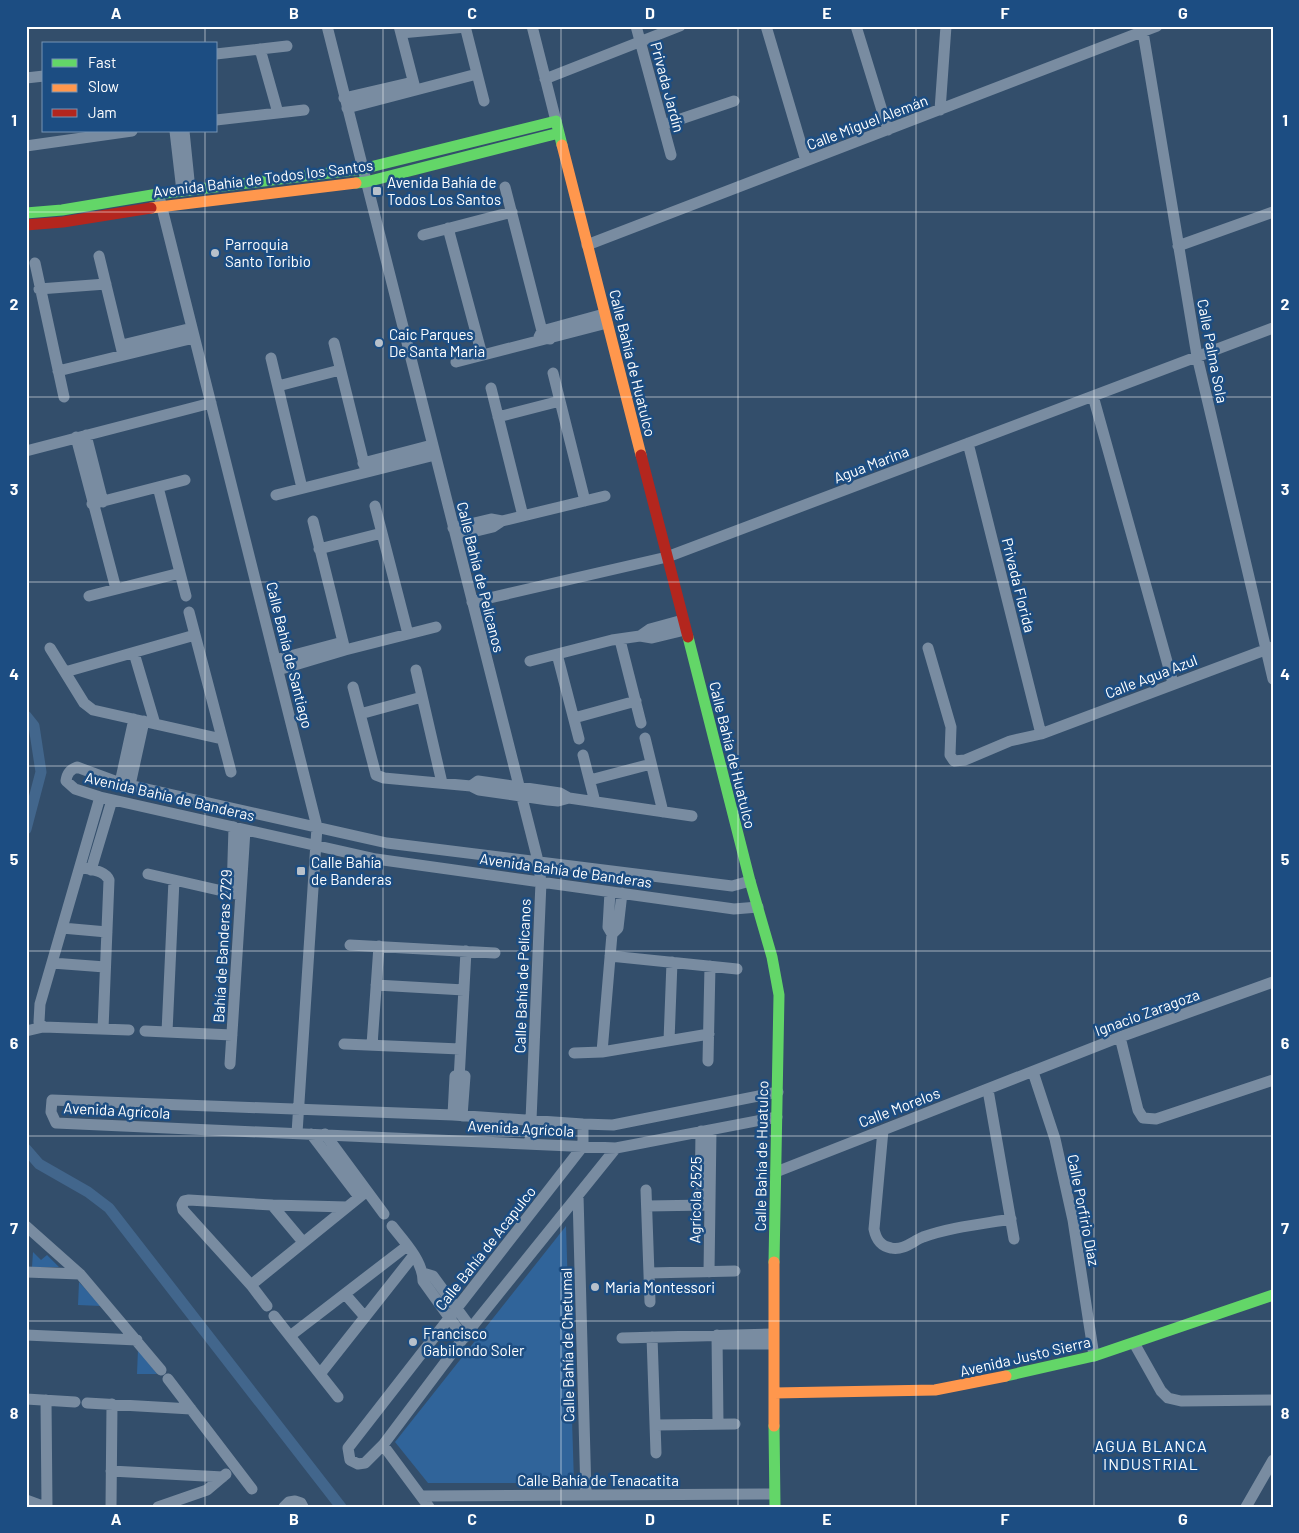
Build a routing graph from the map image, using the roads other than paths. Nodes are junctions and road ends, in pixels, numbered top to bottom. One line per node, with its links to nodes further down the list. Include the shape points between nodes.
1 (326, 26): 23 (street, Calle Bahía de Pelícanos)
2 (532, 26): 19 (street, Calle Bahía de Huatulco)
3 (636, 26): 12 (street, Privada Jardín)
4 (680, 26): 12 (street)
5 (766, 26): 37 (street)
6 (856, 26): 30 (street)
7 (946, 26): 25 (street)
8 (1157, 26): 10 (street, Calle Miguel Alemán)
9 (466, 27): 11 (street); 16 (street)
10 (1142, 29): 25 (street, Calle Miguel Alemán); 51 (street, Calle Palma Sola)
11 (400, 30): 20 (street)
12 (640, 42): 19 (street); 29 (street, Privada Jardín)
13 (287, 46): 14 (street)
14 (260, 49): 15 (street); 26 (street)
15 (218, 54)
16 (477, 74): 20 (street); 21 (street)
17 (42, 76): 18 (street)
18 (26, 78)
19 (545, 79): 28 (street, Calle Bahía de Huatulco)
20 (414, 86): 23 (street)
21 (484, 101)
22 (734, 101): 29 (street)
23 (346, 103): 38 (street, Calle Bahía de Pelícanos)
24 (304, 110): 26 (street)
25 (940, 110): 30 (street, Calle Miguel Alemán)
26 (278, 113): 27 (street)
27 (218, 120)
28 (556, 121): 34 (street, Calle Bahía de Huatulco); 38 (street, Avenida Bahía de Todos los Santos)
29 (663, 125): 36 (street, Privada Jardín)
30 (888, 130): 37 (street, Calle Miguel Alemán)
31 (175, 132): 41 (street)
32 (184, 132): 41 (street)
33 (112, 133): 35 (street)
34 (559, 133): 39 (street, Avenida Bahía de Todos los Santos); 50 (street, Calle Bahía de Huatulco)
35 (26, 146)
36 (671, 155)
37 (806, 161): 50 (street, Calle Miguel Alemán)
38 (362, 169): 39 (street, Calle Bahía de Pelícanos); 41 (street, Avenida Bahía de Todos los Santos)
39 (366, 182): 43 (street, Avenida Bahía de Todos los Santos); 78 (street, Calle Bahía de Pelícanos)
40 (505, 187): 44 (street)
41 (186, 191): 42 (street, Avenida Bahía de Todos los Santos)
42 (158, 194): 43 (street, Calle Bahía de Santiago); 46 (street, Avenida Bahía de Todos los Santos)
43 (161, 206): 47 (street, Avenida Bahía de Todos los Santos); 58 (street, Calle Bahía de Santiago)
44 (512, 212): 48 (street); 59 (street)
45 (1273, 212): 51 (street)
46 (26, 213)
47 (26, 225)
48 (448, 228): 49 (street); 62 (street)
49 (423, 235)
50 (587, 245): 56 (street, Calle Bahía de Huatulco)
51 (1178, 246): 63 (street, Calle Palma Sola)
52 (98, 256): 54 (street)
53 (35, 263): 55 (street)
54 (106, 284): 55 (street); 61 (street)
55 (40, 289): 67 (street)
56 (605, 318): 59 (street); 94 (street, Calle Bahía de Huatulco)
57 (1273, 328): 63 (street, Agua Marina)
58 (193, 333): 61 (street); 74 (street, Calle Bahía de Santiago)
59 (544, 336): 62 (street)
60 (334, 343): 66 (street)
61 (122, 350): 67 (street)
62 (482, 354): 65 (street)
63 (1197, 356): 71 (street, Agua Marina); 109 (street, Calle Palma Sola)
64 (271, 358): 69 (street)
65 (456, 362)
66 (340, 370): 69 (street); 80 (street)
67 (58, 371): 72 (street)
68 (553, 372): 73 (street)
69 (278, 386): 83 (street)
70 (491, 388): 75 (street)
71 (1093, 396): 77 (street, Agua Marina); 117 (street)
72 (64, 397)
73 (560, 401): 75 (street); 86 (street)
74 (210, 403): 76 (street); 113 (street, Calle Bahía de Santiago)
75 (498, 417): 89 (street)
76 (81, 436): 79 (street); 87 (street)
77 (968, 443): 94 (street, Agua Marina); 125 (street, Privada Florida)
78 (434, 450): 80 (street); 91 (street, Calle Bahía de Pelícanos)
79 (26, 451)
80 (365, 468): 83 (street)
81 (186, 480): 82 (street)
82 (158, 487): 87 (street); 95 (street)
83 (302, 488): 84 (street)
84 (276, 495)
85 (605, 496): 86 (street)
86 (585, 501): 89 (street)
87 (98, 503): 96 (street)
88 (375, 506): 92 (street)
89 (523, 516): 91 (street, via 502,521 490,518)
90 (313, 522): 93 (street)
91 (455, 532): 99 (street, Calle Bahía de Pelícanos)
92 (382, 533): 93 (street); 103 (street)
93 (320, 549): 106 (street)
94 (666, 557): 99 (street, Agua Marina); 101 (street, Calle Bahía de Huatulco)
95 (180, 572): 96 (street); 98 (street)
96 (116, 589): 97 (street)
97 (88, 596)
98 (186, 596)
99 (472, 602): 135 (street, Calle Bahía de Pelícanos)
100 (189, 612): 104 (street)
101 (684, 625): 105 (street, via 652,638 640,636); 148 (street, Calle Bahía de Huatulco)
102 (436, 627): 103 (street)
103 (408, 634): 106 (street)
104 (195, 635): 110 (street); 127 (street)
105 (620, 640): 111 (street); 120 (street)
106 (344, 646): 113 (street)
107 (50, 648): 115 (street)
108 (928, 648): 125 (street, Calle Agua Azul, via 951,727 950,756 954,761 965,760 1010,741)
109 (1270, 648): 116 (street, Calle Palma Sola); 117 (street, Calle Agua Azul)
110 (134, 653): 115 (street); 123 (street)
111 (557, 654): 112 (street); 122 (street)
112 (530, 661)
113 (276, 665): 141 (street, Calle Bahía de Santiago)
114 (416, 670): 119 (street)
115 (65, 672): 123 (street, via 92,710)
116 (1273, 679)
117 (1173, 683): 125 (street, Calle Agua Azul)
118 (353, 687): 121 (street)
119 (422, 697): 121 (street); 133 (street)
120 (636, 701): 122 (street); 124 (street)
121 (360, 714): 133 (street, via 376,775)
122 (574, 718): 128 (street)
123 (144, 721): 127 (street); 134 (street)
124 (641, 723)
125 (1041, 734)
126 (645, 738): 130 (street)
127 (222, 739): 131 (street)
128 (579, 739)
129 (583, 755): 132 (street)
130 (651, 764): 132 (street); 139 (street)
131 (231, 772)
132 (590, 780): 138 (street)
133 (442, 783): 135 (street, via 471,786 478,781)
134 (125, 784): 136 (street, Avenida Bahía de Banderas, via 77,767 67,775 66,781 75,789); 141 (street, Avenida Bahía de Banderas)
135 (520, 792): 138 (street, via 560,793 569,798); 144 (street, Calle Bahía de Pelícanos)
136 (100, 797): 137 (street, Avenida Bahía de Banderas); 145 (street)
137 (112, 800): 142 (street, Avenida Bahía de Banderas); 145 (street)
138 (595, 802): 139 (street)
139 (663, 812): 140 (street)
140 (692, 816)
141 (317, 826): 143 (street, Calle Bahía de Santiago); 144 (street, Avenida Bahía de Banderas, via 387,843)
142 (239, 828): 143 (street, Avenida Bahía de Banderas); 152 (street, Bahía de Banderas 2729)
143 (315, 845): 149 (street, Avenida Bahía de Banderas, via 376,860); 191 (street, Calle Bahía de Santiago)
144 (538, 862): 148 (street, Avenida Bahía de Banderas, via 732,886); 149 (street, Calle Bahía de Pelícanos)
145 (86, 869): 154 (street); 155 (street, via 104,873 109,880)
146 (148, 874): 147 (street)
147 (174, 880): 152 (street); 175 (street)
148 (750, 881): 153 (street, Calle Bahía de Huatulco)
149 (541, 882): 150 (street, Avenida Bahía de Banderas); 194 (street, Calle Bahía de Pelícanos)
150 (610, 892): 151 (street, Avenida Bahía de Banderas); 156 (street, via 608,927)
151 (622, 893): 153 (street, Avenida Bahía de Banderas, via 734,909); 156 (street, via 618,928)
152 (236, 894): 176 (street, Bahía de Banderas 2729)
153 (758, 907): 190 (street, Calle Bahía de Huatulco, via 779,995)
154 (62, 928): 155 (street); 163 (street)
155 (107, 932): 165 (street)
156 (612, 934): 161 (street)
157 (350, 945): 158 (street)
158 (379, 946): 159 (street); 168 (street)
159 (466, 951): 160 (street); 169 (street)
160 (495, 953)
161 (610, 956): 162 (street); 183 (street)
162 (672, 962): 164 (street); 179 (street)
163 (52, 963): 165 (street); 170 (street, via 40,1004)
164 (710, 966): 166 (street); 177 (street)
165 (106, 967): 171 (street)
166 (737, 969)
167 (1273, 982): 178 (street, Ignacio Zaragoza)
168 (376, 985): 169 (street); 181 (street)
169 (464, 990): 182 (street)
170 (43, 1027): 171 (street); 173 (street)
171 (103, 1029): 172 (street)
172 (129, 1030)
173 (26, 1031)
174 (145, 1031): 175 (street)
175 (167, 1032): 176 (street)
176 (232, 1034): 186 (street, Bahía de Banderas 2729)
177 (709, 1034): 179 (street); 185 (street)
178 (1120, 1037): 187 (street, Ignacio Zaragoza); 188 (street, via 1138,1110 1144,1118 1156,1118)
179 (668, 1041): 183 (street)
180 (344, 1044): 181 (street)
181 (372, 1045): 182 (street)
182 (460, 1049): 192 (street, via 459,1080 465,1076)
183 (602, 1052): 184 (street)
184 (574, 1053)
185 (708, 1061)
186 (230, 1064)
187 (1033, 1072): 189 (street, Calle Morelos); 241 (street, Calle Porfirio Díaz, via 1055,1139 1074,1220)
188 (1273, 1080)
189 (988, 1090): 197 (street, Calle Morelos); 213 (street)
190 (778, 1092): 193 (street, Calle Bahía de Huatulco); 195 (street, Avenida Agrícola, via 613,1125)
191 (299, 1109): 192 (street, Avenida Agrícola); 198 (street, Calle Bahía de Santiago); 198 (street, Avenida Agrícola, via 52,1100 50,1112 56,1123)
192 (457, 1115): 194 (street, Avenida Agrícola)
193 (777, 1117): 196 (street, Avenida Agrícola); 204 (street, Calle Bahía de Huatulco)
194 (531, 1120): 195 (street, Avenida Agrícola); 201 (street, Calle Bahía de Pelícanos)
195 (583, 1124): 202 (street)
196 (706, 1130): 203 (street, Avenida Agrícola); 209 (street, Agrícola 2525)
197 (883, 1130): 204 (street, Calle Morelos); 213 (street, via 874,1229 882,1244 890,1248 902,1247 943,1231)
198 (297, 1133): 199 (street, Avenida Agrícola)
199 (311, 1134): 200 (street, Avenida Agrícola); 206 (street)
200 (325, 1134): 201 (street, Avenida Agrícola); 206 (street)
201 (530, 1144): 202 (street, Avenida Agrícola)
202 (583, 1146): 203 (street, Avenida Agrícola); 229 (street, Calle Bahía de Acapulco)
203 (616, 1148): 207 (street, Calle Bahía de Acapulco)
204 (776, 1172): 237 (street, Calle Bahía de Huatulco)
205 (646, 1190): 210 (street)
206 (363, 1194): 211 (street); 212 (street)
207 (578, 1194): 232 (street, Calle Bahía de Acapulco); 263 (street, Calle Bahía de Chetumal)
208 (272, 1205): 211 (street); 217 (street); 224 (street, via 189,1200 182,1205 183,1210)
209 (705, 1205): 210 (street); 221 (street, Agrícola 2525)
210 (647, 1206): 222 (street)
211 (347, 1207): 217 (street)
212 (384, 1214)
213 (1011, 1219): 216 (street)
214 (26, 1226): 223 (street)
215 (392, 1226): 218 (street)
216 (1014, 1239)
217 (303, 1242): 224 (street)
218 (410, 1250): 225 (street); 229 (street, via 423,1273 433,1276); 231 (street)
219 (735, 1271): 221 (street)
220 (26, 1272): 223 (street)
221 (709, 1272): 222 (street)
222 (649, 1273): 227 (street)
223 (80, 1274): 238 (street)
224 (251, 1285): 228 (street)
225 (345, 1294): 231 (street); 234 (street)
226 (1273, 1295): 240 (street, Avenida Justo Sierra)
227 (650, 1302)
228 (267, 1306)
229 (454, 1313): 232 (street); 255 (street, Calle Bahía de Acapulco, via 348,1448 348,1455 358,1464 365,1463)
230 (274, 1316): 234 (street)
231 (365, 1317): 242 (street)
232 (468, 1333): 255 (street, Calle Bahía de Acapulco)
233 (26, 1335): 238 (street)
234 (290, 1336): 242 (street)
235 (652, 1337): 236 (street); 239 (street); 252 (street)
236 (622, 1338)
237 (773, 1339): 239 (street); 243 (street, Calle Bahía de Huatulco)
238 (137, 1340): 251 (street)
239 (717, 1340): 253 (street)
240 (1134, 1343): 241 (street, Avenida Justo Sierra); 247 (street, via 1168,1398 1181,1401)
241 (1094, 1356): 243 (street, Avenida Justo Sierra, via 935,1390)
242 (320, 1374): 244 (street)
243 (774, 1393): 262 (street, Calle Bahía de Huatulco)
244 (338, 1397)
245 (26, 1399): 246 (street)
246 (46, 1400): 248 (street); 267 (street)
247 (1273, 1400)
248 (75, 1402)
249 (87, 1403): 250 (street)
250 (112, 1404): 251 (street); 259 (street)
251 (191, 1409): 258 (street)
252 (655, 1424): 253 (street); 256 (street)
253 (718, 1424): 254 (street)
254 (735, 1424)
255 (383, 1445): 265 (street)
256 (656, 1453)
257 (1273, 1460): 276 (street)
258 (235, 1467): 260 (street); 261 (street)
259 (111, 1471): 260 (street); 268 (street)
260 (223, 1477): 269 (street, via 207,1490)
261 (252, 1489)
262 (774, 1494): 264 (street, Calle Bahía de Tenacatita); 275 (street, Calle Bahía de Huatulco)
263 (586, 1495): 264 (street, Calle Bahía de Tenacatita); 265 (street, Calle Bahía de Tenacatita)
264 (646, 1495): 273 (street); 274 (street)
265 (421, 1496): 272 (street)
266 (26, 1500): 267 (street)
267 (46, 1507)
268 (111, 1507)
269 (158, 1507)
270 (284, 1507): 271 (street, via 295,1500)
271 (303, 1507)
272 (429, 1507)
273 (642, 1507)
274 (651, 1507)
275 (775, 1507)
276 (1246, 1507)

